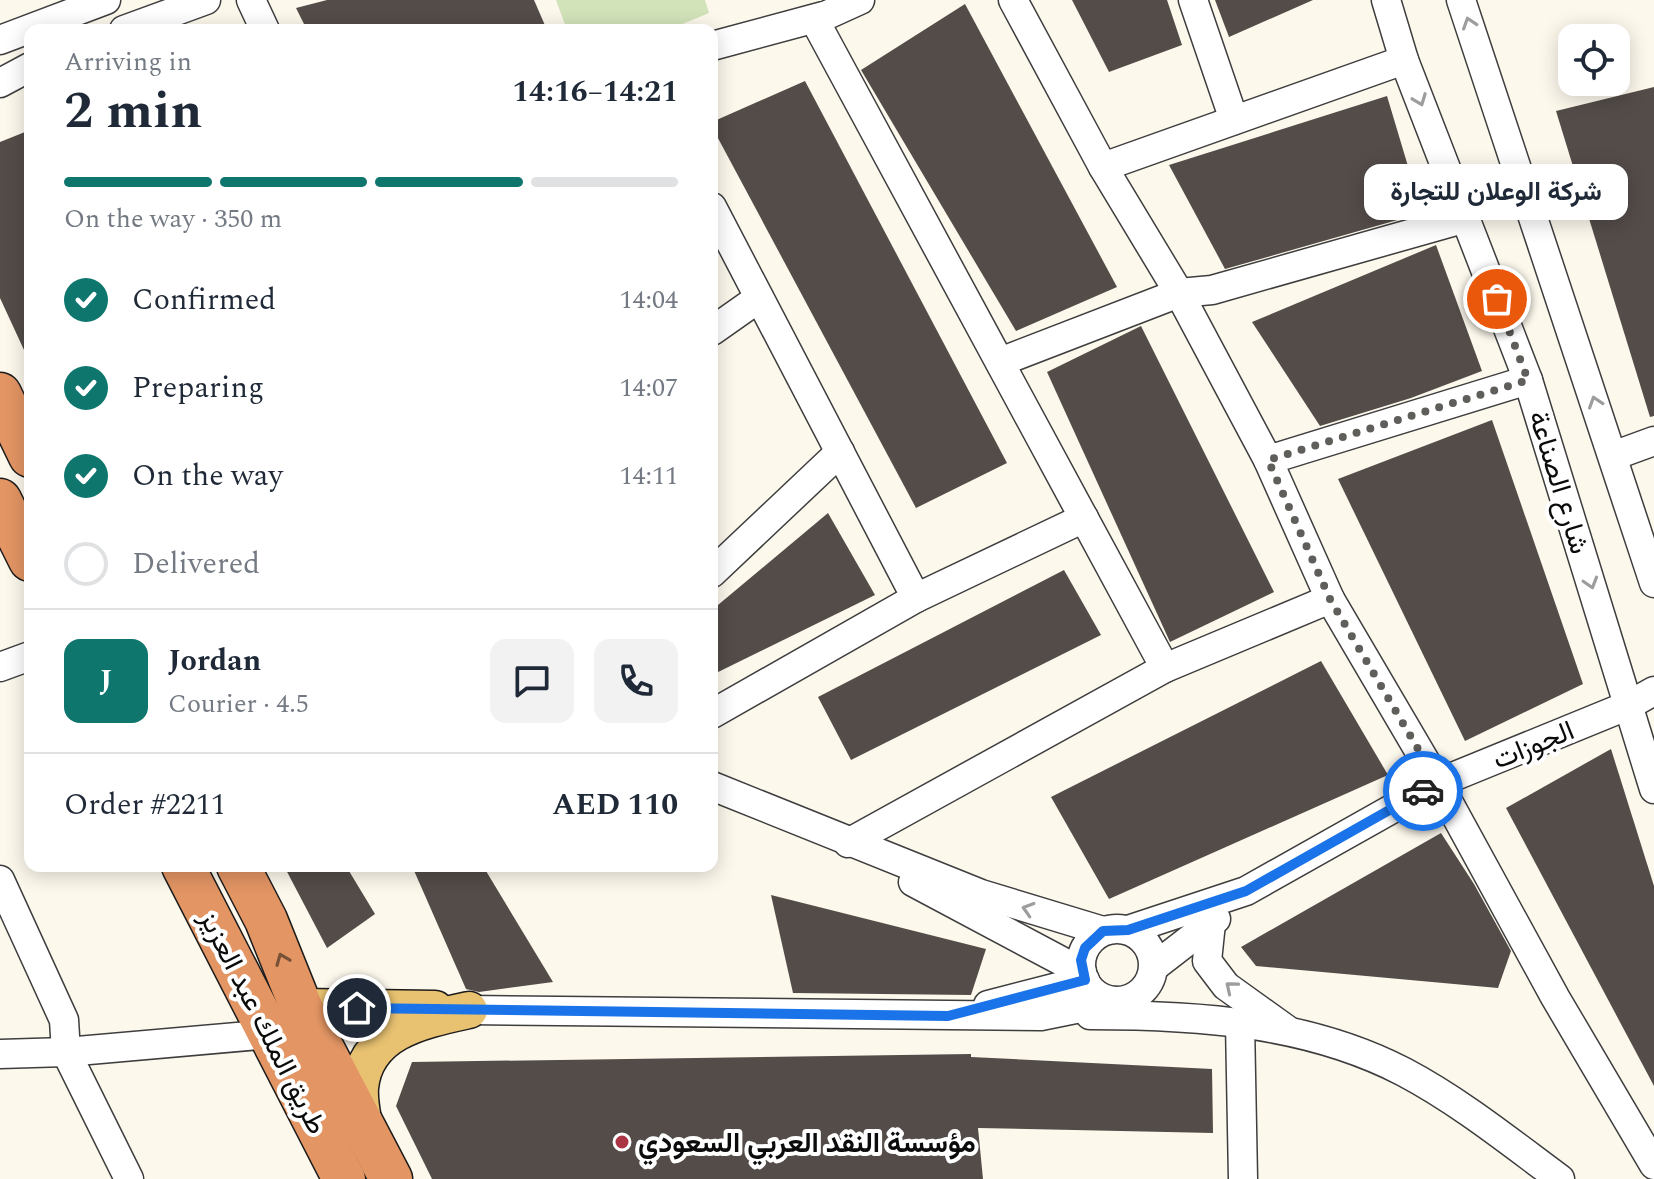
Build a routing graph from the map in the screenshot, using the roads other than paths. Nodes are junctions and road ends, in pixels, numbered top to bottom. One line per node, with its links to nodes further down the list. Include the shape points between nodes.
1 (106, 0): 10 (street)
2 (206, 0): 11 (street)
3 (251, 0): 12 (street)
4 (860, 0): 9 (street)
5 (1013, 0): 20 (street)
6 (1193, 0): 19 (street)
7 (1386, 0): 16 (street, شارع الصناعة)
8 (1461, 0): 32 (street, شارع الصناعة, one-way to 8)
9 (814, 19): 15 (street); 26 (street)
10 (42, 24)
11 (140, 24)
12 (262, 24)
13 (24, 31): 14 (street)
14 (0, 40)
15 (718, 44)
16 (1404, 60): 19 (street); 21 (street, شارع الصناعة, one-way to 21)
17 (24, 70): 18 (street)
18 (0, 83)
19 (1234, 120): 20 (street)
20 (1103, 167): 23 (street)
21 (1466, 218): 23 (street, via 1212,290); 27 (street, شارع الصناعة)
22 (718, 219): 24 (street)
23 (1179, 293): 26 (street); 33 (street)
24 (759, 298): 25 (street); 31 (street)
25 (718, 327)
26 (1000, 362): 35 (street)
27 (1528, 380): 33 (street); 44 (street, شارع الصناعة, one-way to 44)
28 (0, 394): 30 (highway)
29 (1654, 441): 32 (street)
30 (24, 444)
31 (840, 452): 37 (street); 39 (street)
32 (1613, 456): 38 (street, شارع الصناعة)
33 (1268, 460): 40 (street)
34 (0, 500): 36 (highway)
35 (1084, 518): 39 (street); 43 (street)
36 (24, 548)
37 (718, 567)
38 (1654, 583)
39 (916, 598): 45 (street)
40 (1330, 599): 43 (street); 46 (street)
41 (24, 658): 42 (street)
42 (0, 667)
43 (1165, 668): 49 (street)
44 (1642, 698): 46 (street, الجوزات); 48 (street, شارع الصناعة)
45 (718, 711)
46 (1438, 783): 53 (street, الجوزات); 69 (street)
47 (718, 789): 49 (street)
48 (1654, 789)
49 (848, 843): 55 (street, one-way to 49, via 981,894); 57 (street)
50 (187, 872): 63 (highway, طريق الملك عبد العزيز)
51 (241, 872): 63 (highway, طريق الملك عبد العزيز, one-way to 51, via 266,920)
52 (0, 880): 66 (street, via 64,1020)
53 (1246, 891): 54 (street); 55 (street)
54 (1211, 923): 56 (street); 65 (street, one-way to 54, via 1226,986 1207,961)
55 (1115, 930): 56 (street, via 1148,944); 57 (street, via 1085,948)
56 (1154, 967): 58 (street, via 1145,988)
57 (1083, 976): 58 (street, via 1094,993); 61 (street)
58 (1121, 1001): 60 (street); 62 (street)
59 (469, 1010): 61 (street); 63 (main road); 68 (main road, via 417,1021 385,1038 368,1060 360,1088)
60 (1178, 1015): 62 (street); 64 (street)
61 (948, 1016): 62 (street)
62 (1041, 1016)
63 (286, 1020): 66 (street); 68 (highway, طريق الملك عبد العزيز); 71 (highway, طريق الملك عبد العزيز)
64 (1240, 1023): 65 (street); 73 (street)
65 (1290, 1031): 74 (street, via 1404,1073)
66 (66, 1052): 67 (street); 70 (street)
67 (0, 1054)
68 (364, 1127): 72 (highway, طريق الملك عبد العزيز)
69 (1654, 1165)
70 (129, 1179)
71 (344, 1179)
72 (391, 1179)
73 (1243, 1179)
74 (1560, 1179)

